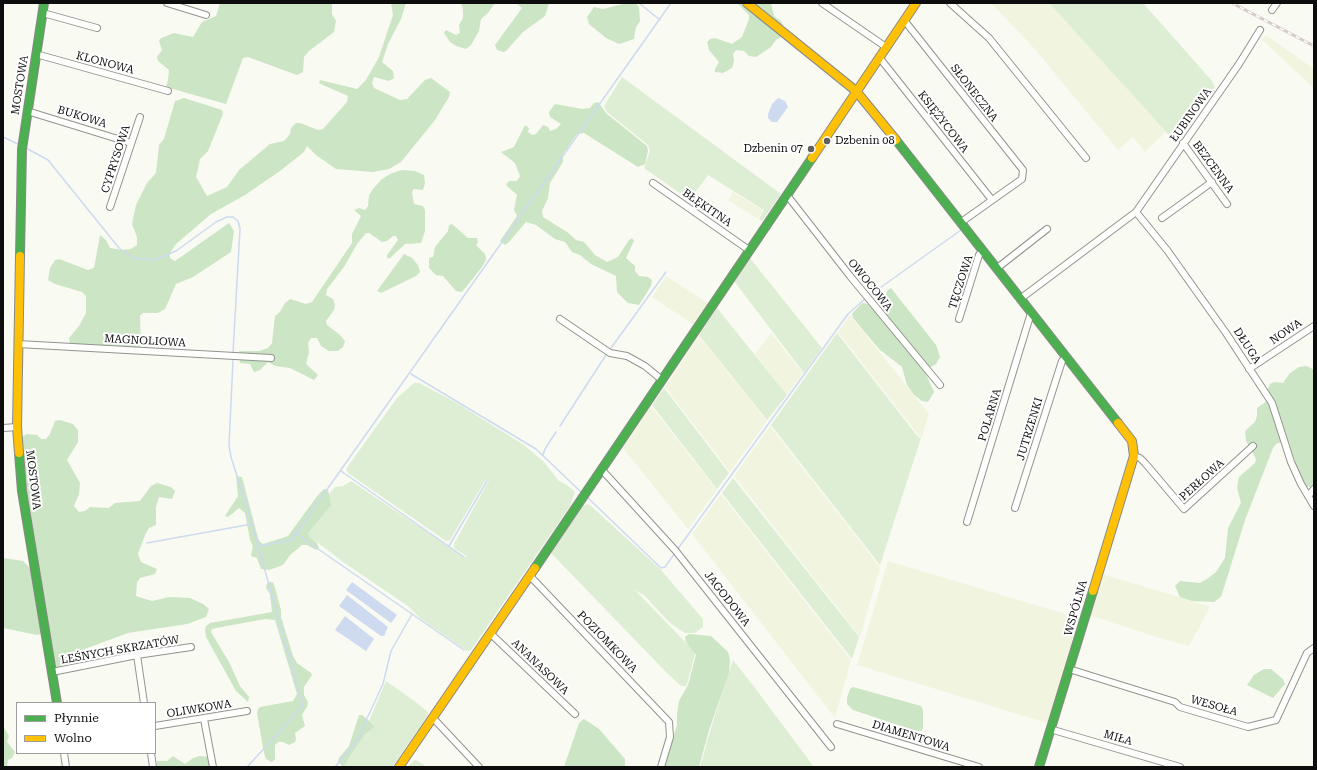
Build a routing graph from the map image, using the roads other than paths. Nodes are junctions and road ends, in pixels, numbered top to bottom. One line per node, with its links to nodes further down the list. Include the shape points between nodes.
1 (44, 3): 9 (street, MOSTOWA)
2 (167, 3): 10 (street)
3 (747, 3): 18 (street)
4 (822, 3): 14 (street)
5 (916, 3): 11 (street)
6 (950, 3): 23 (street, via 989,38)
7 (1278, 3): 8 (street)
8 (1272, 10)
9 (43, 13): 12 (street); 15 (street, MOSTOWA)
10 (206, 15)
11 (904, 20): 14 (street); 27 (street, SŁONECZNA, via 1024,170 1022,179)
12 (97, 28)
13 (1260, 30): 22 (street, ŁUBINOWA, via 1240,64)
14 (886, 47): 16 (street)
15 (36, 54): 17 (street, KLONOWA); 19 (street, MOSTOWA)
16 (879, 57): 18 (street); 27 (street, KSIĘŻYCOWA)
17 (168, 91)
18 (856, 91): 26 (street); 32 (street)
19 (26, 111): 21 (street, BUKOWA); 42 (street, MOSTOWA, via 22,149)
20 (140, 117): 21 (street, CYPRYSOWA)
21 (131, 143): 29 (street, CYPRYSOWA)
22 (1183, 143): 24 (street, BEZCENNA); 30 (street, ŁUBINOWA)
23 (1086, 158)
24 (1212, 182): 28 (street, BEZCENNA); 31 (street)
25 (653, 183): 34 (street, BŁĘKITNA)
26 (786, 196): 34 (street); 47 (street, OWOCOWA)
27 (992, 200): 32 (street)
28 (1227, 204)
29 (110, 208)
30 (1136, 212): 37 (street, ŁUBINOWA); 45 (street, DŁUGA, via 1167,250)
31 (1162, 218)
32 (960, 223): 35 (street)
33 (1047, 230): 36 (street)
34 (749, 250): 46 (street)
35 (982, 251): 36 (street); 39 (street, TĘCZOWA)
36 (996, 269): 37 (street)
37 (1020, 299): 38 (street)
38 (1031, 313): 44 (street); 57 (street, POLARNA)
39 (959, 318)
40 (560, 320): 46 (street, via 610,353 628,356 645,366)
41 (1314, 326): 45 (street, NOWA)
42 (18, 344): 43 (street, MAGNOLIOWA); 48 (street, MOSTOWA)
43 (271, 358)
44 (1065, 358): 51 (street, via 1132,441); 56 (street, JUTRZENKI)
45 (1249, 369): 54 (street, DŁUGA, via 1274,407 1291,462)
46 (662, 380): 52 (street)
47 (940, 385)
48 (16, 427): 49 (street); 64 (street, MOSTOWA, via 22,491)
49 (3, 428)
50 (1253, 446): 51 (street, PERŁOWA, via 1184,509 1145,463)
51 (1134, 456): 63 (street, WSPÓLNA)
52 (602, 470): 58 (street); 74 (street, JAGODOWA, via 675,550)
53 (1314, 489): 54 (street)
54 (1308, 496): 55 (street, DŁUGA)
55 (1314, 506)
56 (1015, 508)
57 (967, 522)
58 (530, 576): 59 (street); 82 (street, POZIOMKOWA, via 669,722 670,737)
59 (490, 633): 68 (street, ANANASOWA); 70 (street)
60 (191, 647): 62 (street, LEŚNYCH SKRZATÓW)
61 (1314, 648): 63 (street, WESOŁA, via 1308,653 1276,720 1248,727)
62 (137, 655): 64 (street, LEŚNYCH SKRZATÓW); 66 (street)
63 (1069, 669): 73 (street, WSPÓLNA)
64 (52, 672): 65 (street, MOSTOWA)
65 (56, 702)
66 (144, 702)
67 (247, 711): 69 (street, OLIWKOWA)
68 (575, 714)
69 (204, 718): 72 (street, OLIWKOWA); 79 (street)
70 (433, 718): 80 (street); 81 (street)
71 (837, 724): 83 (street, DIAMENTOWA)
72 (156, 726)
73 (1050, 729): 84 (street, WSPÓLNA); 85 (street, MIŁA)
74 (831, 747)
75 (64, 754): 77 (street)
76 (151, 754): 78 (street)
77 (66, 767)
78 (153, 767)
79 (213, 767)
80 (399, 767)
81 (479, 767)
82 (661, 767)
83 (979, 767)
84 (1039, 767)
85 (1180, 767)

